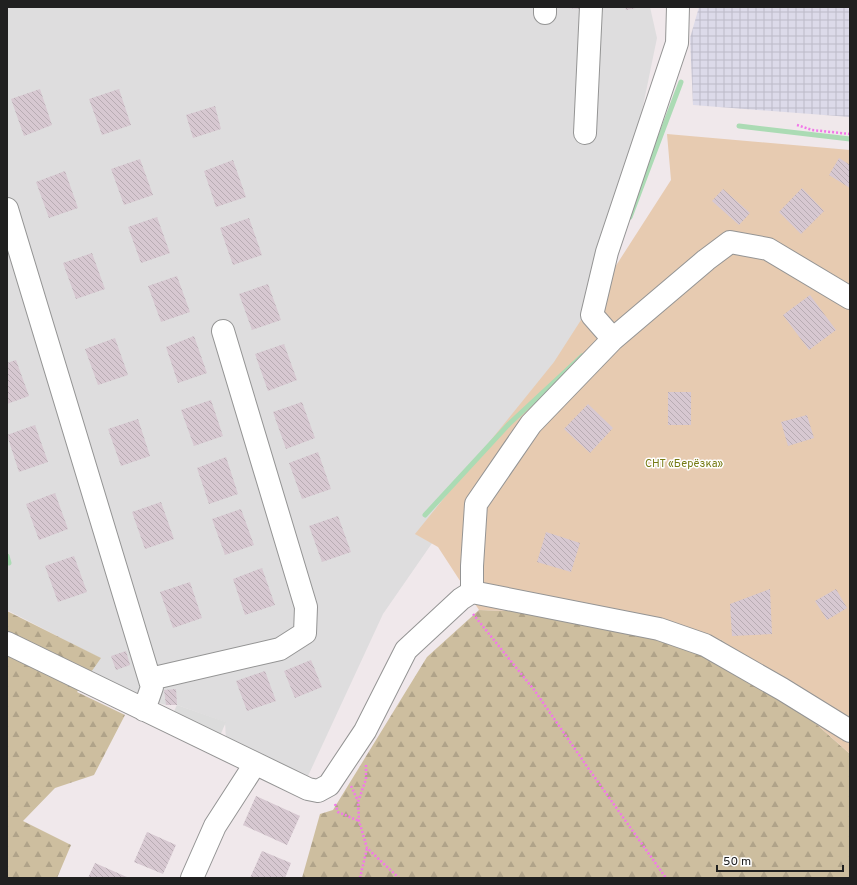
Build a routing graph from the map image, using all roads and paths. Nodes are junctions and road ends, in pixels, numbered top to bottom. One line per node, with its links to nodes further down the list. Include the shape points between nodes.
1 (591, 7): 4 (street)
2 (678, 7): 9 (street, via 677,43 607,252 592,315)
3 (798, 126): 5 (path)
4 (585, 133)
5 (850, 134)
6 (7, 209): 12 (street)
7 (850, 298): 9 (street, via 768,248 730,242)
8 (223, 331): 12 (street, via 306,607 305,633 280,649)
9 (613, 339): 10 (street, via 531,424 476,504 472,566)
10 (467, 596): 14 (street, via 406,650); 15 (street, via 660,629 705,645); 23 (path)
11 (7, 643): 13 (street)
12 (150, 679): 13 (street, via 152,687)
13 (144, 710): 16 (street)
14 (366, 731): 17 (street); 18 (path, via 366,779 358,802)
15 (850, 731)
16 (255, 764): 17 (street, via 308,789 318,791); 20 (street, via 215,826)
17 (329, 785): 18 (path, via 338,812)
18 (359, 821): 19 (path)
19 (367, 848): 21 (path); 22 (path)
20 (192, 878)
21 (360, 878)
22 (399, 878)
23 (666, 878)

